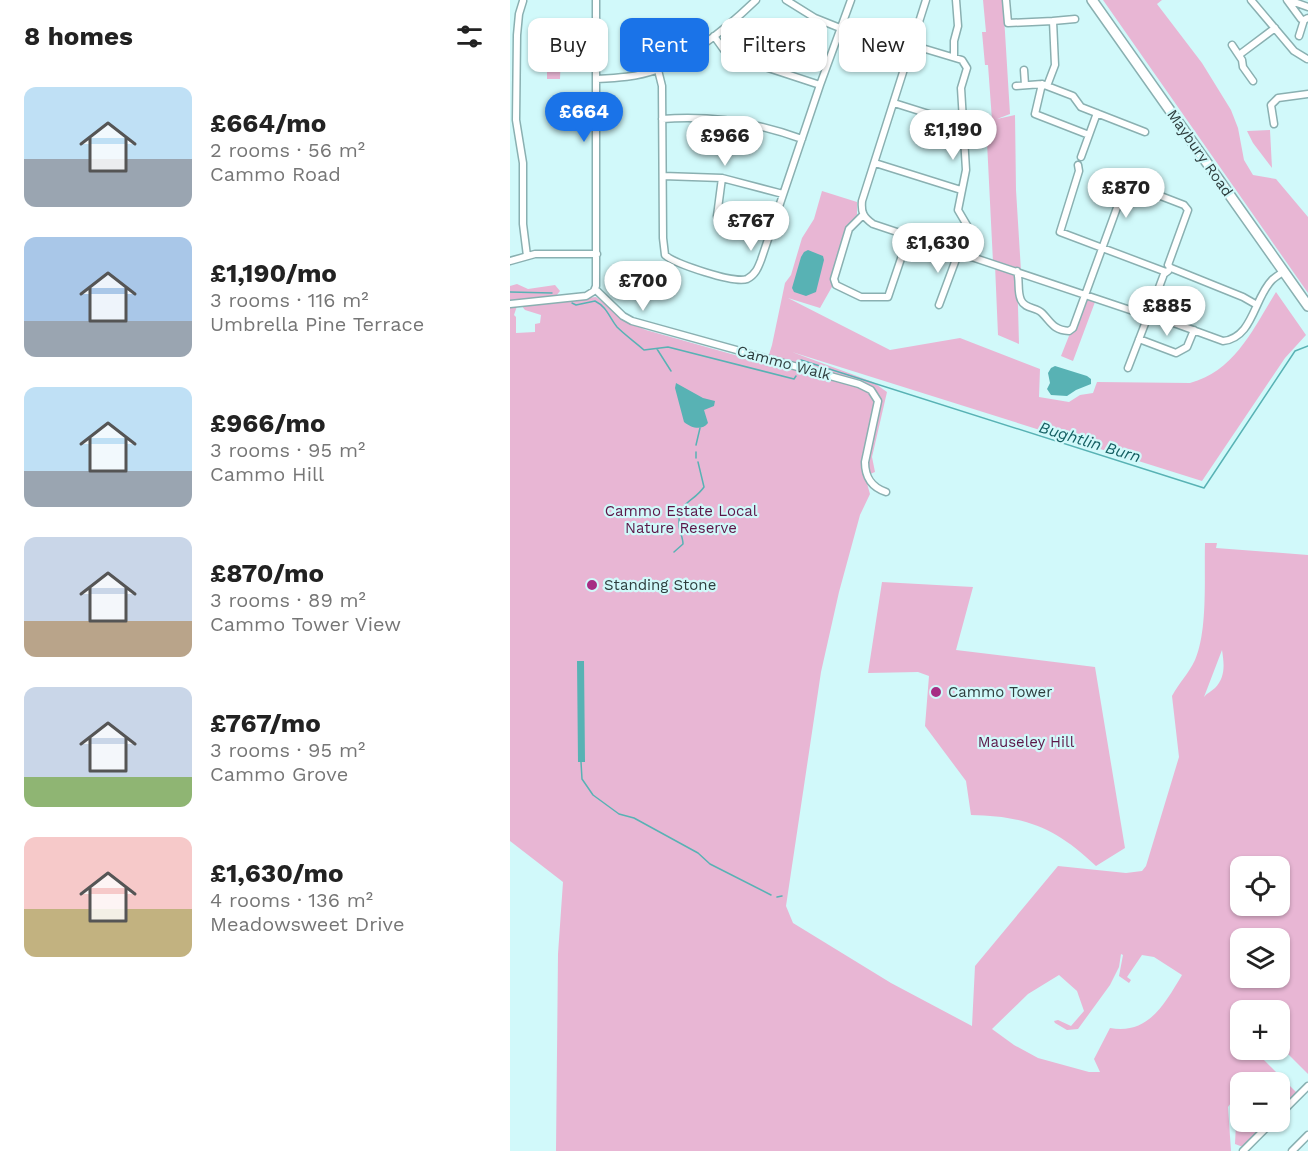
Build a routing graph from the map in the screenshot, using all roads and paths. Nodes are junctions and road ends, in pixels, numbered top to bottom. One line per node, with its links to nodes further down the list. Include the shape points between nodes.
1 (596, 0): 35 (street)
2 (756, 0): 22 (street)
3 (786, 0): 19 (street)
4 (851, 0): 14 (street)
5 (926, 0): 15 (street)
6 (956, 0): 28 (street)
7 (1006, 0): 18 (street, via 1008,23)
8 (1092, 0): 72 (main road, Maybury Road)
9 (1251, 0): 20 (street)
10 (1288, 1): 13 (street); 17 (street)
11 (522, 4): 12 (street); 41 (street)
12 (530, 7)
13 (1308, 7)
14 (844, 18)
15 (920, 18)
16 (1075, 19): 18 (street)
17 (1306, 19): 23 (street)
18 (1053, 21): 39 (street, via 1055,65)
19 (839, 28)
20 (1275, 28): 27 (street); 29 (street, via 1294,51)
21 (839, 31): 37 (street)
22 (714, 36): 24 (street); 37 (street, via 735,57)
23 (1299, 36)
24 (709, 39)
25 (1232, 45): 27 (street)
26 (926, 49): 28 (street)
27 (1239, 55): 36 (street)
28 (954, 57): 49 (street, via 967,68 961,88)
29 (1308, 59): 30 (street)
30 (1308, 67)
31 (1024, 70): 38 (street)
32 (646, 72): 35 (street)
33 (659, 72): 47 (street)
34 (904, 72): 44 (street)
35 (596, 79): 67 (street)
36 (1253, 81)
37 (820, 85): 52 (street)
38 (1025, 85): 39 (street); 40 (street)
39 (1045, 85): 46 (street, via 1073,96 1081,107); 51 (street, via 1035,114)
40 (1017, 86)
41 (513, 91): 68 (street, via 523,163)
42 (1308, 94): 45 (street, via 1278,98)
43 (1265, 99): 45 (street)
44 (894, 103): 49 (street); 54 (street)
45 (1271, 105): 48 (street)
46 (1097, 113): 50 (street); 51 (street)
47 (662, 119): 52 (street, via 733,120); 56 (street)
48 (1274, 124)
49 (964, 125): 59 (street, via 966,170)
50 (1145, 132)
51 (1089, 135): 53 (street)
52 (802, 139): 61 (street)
53 (1081, 157)
54 (875, 163): 59 (street); 62 (street, via 862,201)
55 (1078, 165): 65 (street, via 1060,232)
56 (663, 176): 57 (street); 61 (street, via 665,255 736,280 746,279 758,268)
57 (722, 178): 61 (street); 63 (street)
58 (1126, 183): 65 (street)
59 (961, 190): 66 (street, via 958,210 968,227)
60 (1145, 190): 70 (street, via 1188,210)
61 (783, 194)
62 (863, 214): 64 (street, via 873,224); 64 (street, via 849,229 834,279 836,285 855,296 888,297)
63 (717, 216)
64 (909, 235): 66 (street)
65 (1102, 247): 70 (street); 74 (street)
66 (959, 252): 71 (street); 76 (street)
67 (597, 254): 68 (street); 73 (street)
68 (527, 256): 69 (street)
69 (510, 261)
70 (1168, 270): 77 (street); 79 (street)
71 (1017, 271): 74 (street); 74 (street, via 1020,299 1042,313 1052,326 1065,331 1073,328)
72 (1283, 272): 77 (street, via 1271,280); 78 (main road, Maybury Road)
73 (595, 289): 75 (street, via 586,296); 83 (street, Cammo Walk, via 632,321 868,388 878,401 865,469 874,486)
74 (1085, 294): 79 (street)
75 (510, 304)
76 (939, 305)
77 (1257, 305): 80 (street, via 1233,339 1223,340)
78 (1308, 306)
79 (1149, 315): 80 (street); 81 (street)
80 (1194, 330): 81 (street, via 1187,347 1176,353)
81 (1139, 339): 82 (street)
82 (1128, 368)
83 (886, 492)
84 (1308, 1086): 85 (street)
85 (1290, 1104)
86 (1262, 1132): 88 (street)
87 (1308, 1135): 89 (street)
88 (1243, 1151)
89 (1292, 1151)

